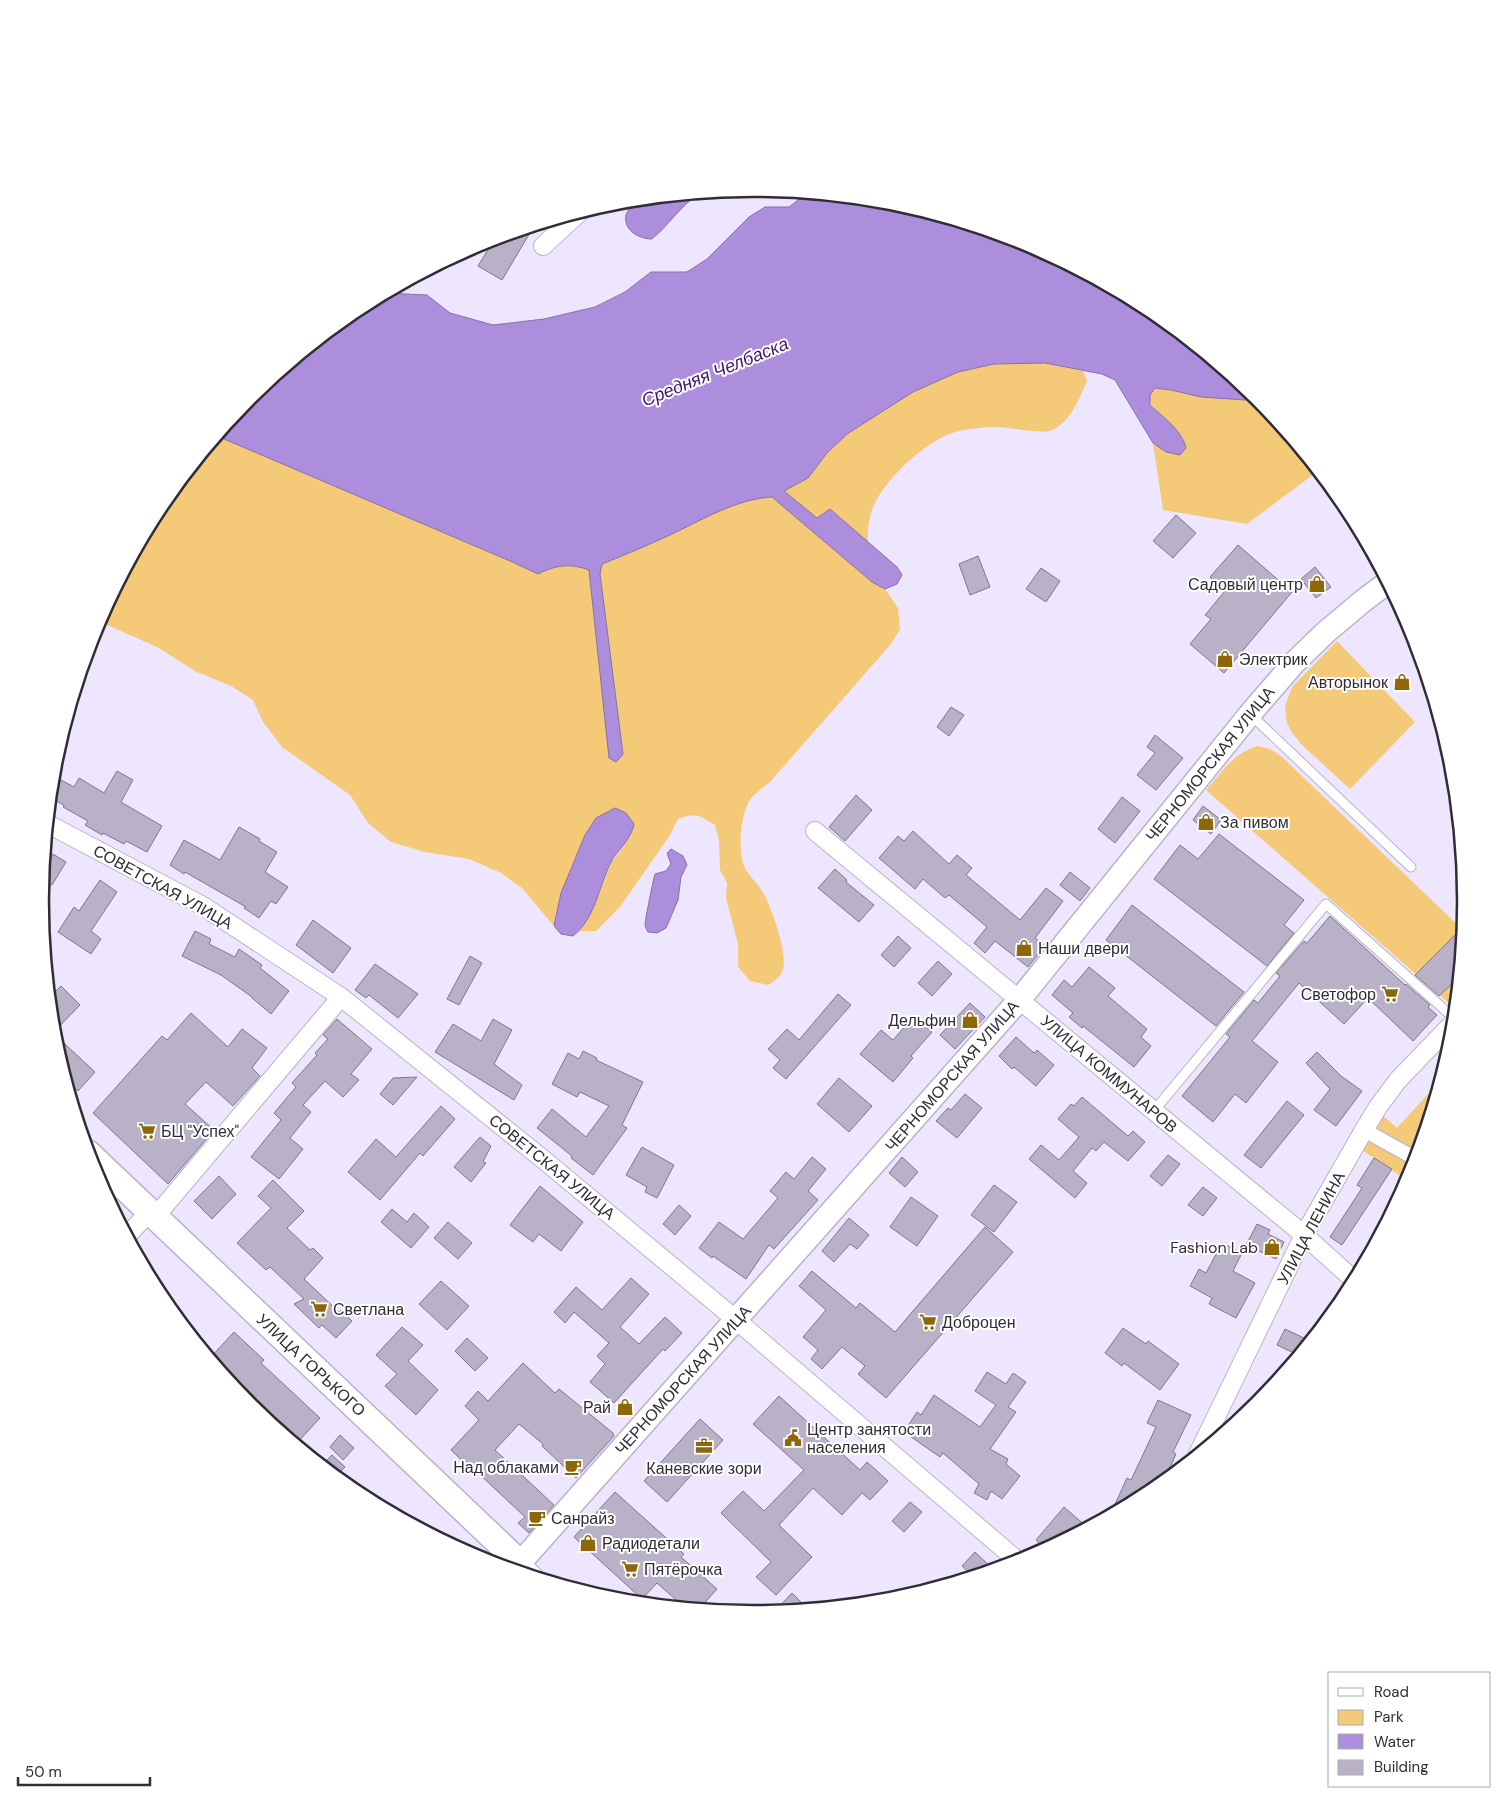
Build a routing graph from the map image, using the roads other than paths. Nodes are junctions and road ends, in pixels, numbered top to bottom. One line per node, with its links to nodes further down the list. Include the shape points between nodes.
1 (570, 221): 2 (street)
2 (543, 246)
3 (1383, 586): 4 (street, ЧЕРНОМОРСКАЯ УЛИЦА, via 1326,632)
4 (1250, 714): 7 (lane); 9 (street, ЧЕРНОМОРСКАЯ УЛИЦА)
5 (53, 827): 8 (street, СОВЕТСКАЯ УЛИЦА, via 203,906)
6 (815, 831): 9 (street, УЛИЦА КОММУНАРОВ)
7 (1411, 867)
8 (341, 997): 16 (street); 20 (street, СОВЕТСКАЯ УЛИЦА)
9 (1020, 999): 12 (street, УЛИЦА КОММУНАРОВ); 20 (street, ЧЕРНОМОРСКАЯ УЛИЦА)
10 (1448, 1013): 12 (lane, via 1326,904)
11 (1445, 1031): 13 (street, УЛИЦА ЛЕНИНА, via 1398,1080)
12 (1154, 1112): 18 (street, УЛИЦА КОММУНАРОВ)
13 (1364, 1130): 14 (street); 18 (street, УЛИЦА ЛЕНИНА)
14 (1410, 1155)
15 (100, 1164): 16 (main road, УЛИЦА ГОРЬКОГО)
16 (152, 1215): 17 (street); 23 (main road, УЛИЦА ГОРЬКОГО)
17 (132, 1232)
18 (1304, 1236): 19 (street, УЛИЦА КОММУНАРОВ); 21 (street, УЛИЦА ЛЕНИНА)
19 (1349, 1275)
20 (736, 1320): 22 (street, СОВЕТСКАЯ УЛИЦА); 24 (street, ЧЕРНОМОРСКАЯ УЛИЦА)
21 (1204, 1441)
22 (1012, 1556)
23 (516, 1564)
24 (524, 1567)

